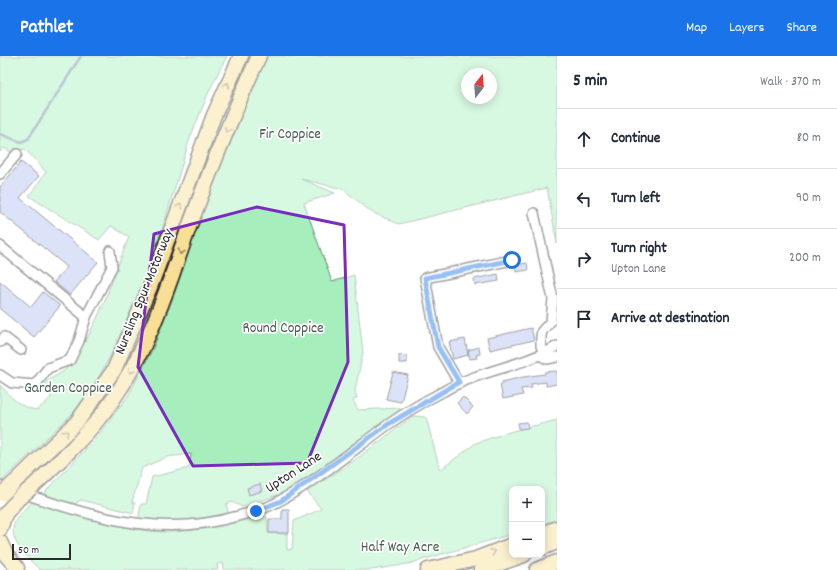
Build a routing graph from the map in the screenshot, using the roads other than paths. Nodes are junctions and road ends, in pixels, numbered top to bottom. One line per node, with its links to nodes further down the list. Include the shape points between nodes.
1 (241, 56): 17 (highway, Nursling Spur Motorway, one-way to 1, bridge, via 14,483 78,422 114,370 150,288 214,115)
2 (259, 56): 19 (highway, Nursling Spur Motorway, one-way to 19, bridge, via 207,179 145,346 129,375 98,420 59,462 18,499 5,514)
3 (17, 154): 4 (street)
4 (0, 174)
5 (534, 213): 13 (street, via 553,299 551,321 540,336)
6 (0, 246): 9 (street)
7 (110, 251): 9 (street, via 112,267)
8 (512, 260): 16 (street, via 425,278 438,347)
9 (86, 317): 15 (street, via 70,360 48,368 35,385 12,383)
10 (0, 342): 12 (street, via 4,337)
11 (557, 346): 13 (street, Upton Lane)
12 (21, 350)
13 (542, 354): 14 (street, via 547,359); 16 (street, Upton Lane)
14 (557, 357)
15 (0, 375)
16 (459, 382): 17 (street, Upton Lane, via 390,423 281,501 223,521 168,527 135,524)
17 (1, 492)
18 (557, 528): 20 (highway)
19 (0, 529)
20 (545, 533)
21 (0, 542): 28 (highway, via 6,555)
22 (557, 542): 24 (highway)
23 (509, 546): 29 (highway, one-way to 23, via 476,558)
24 (545, 547)
25 (515, 558): 30 (highway)
26 (0, 559): 28 (highway)
27 (557, 562): 31 (highway)
28 (18, 569)
29 (428, 570)
30 (481, 570)
31 (537, 570)

